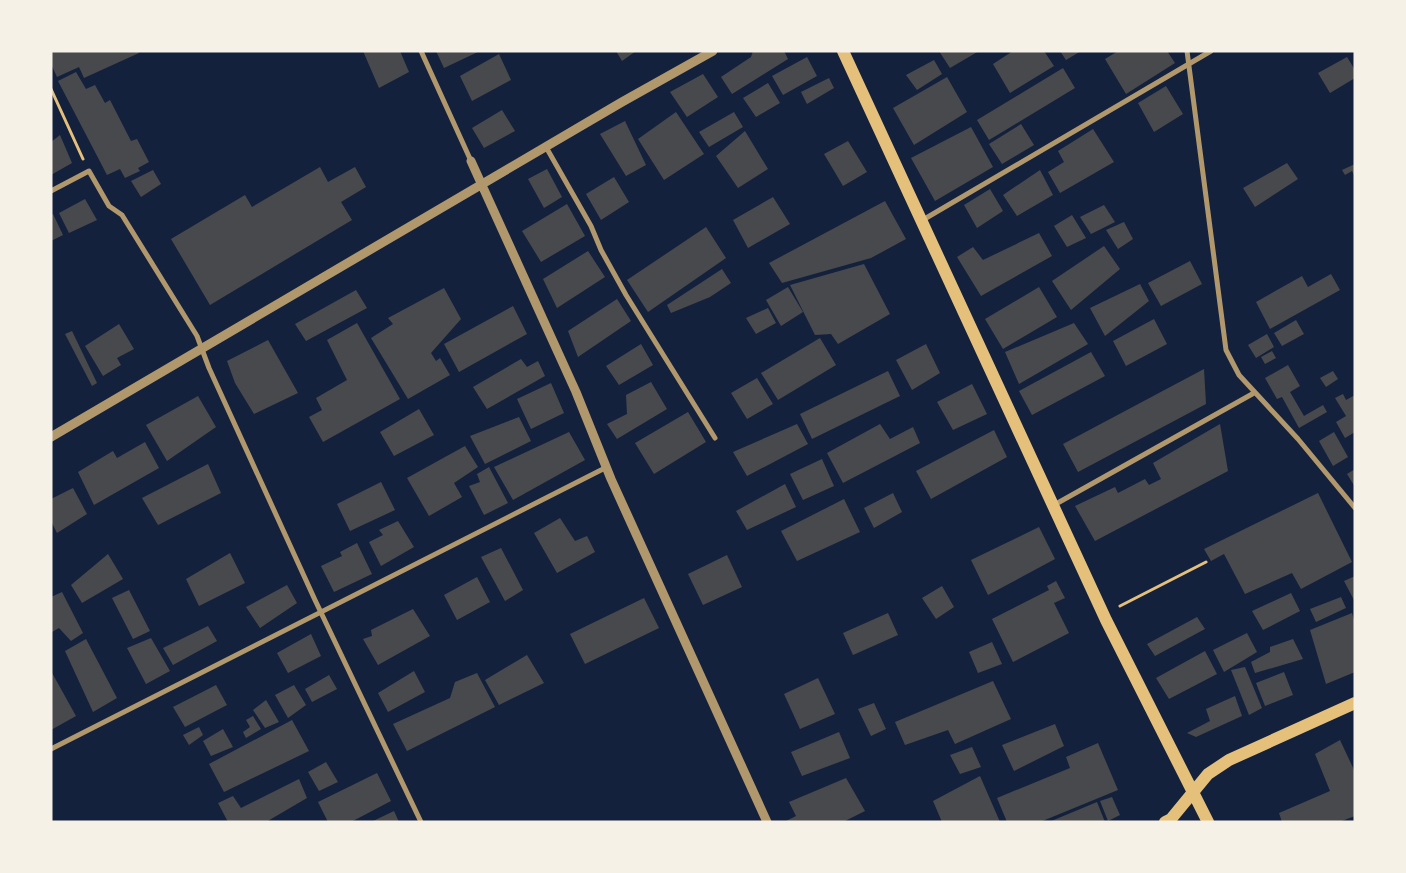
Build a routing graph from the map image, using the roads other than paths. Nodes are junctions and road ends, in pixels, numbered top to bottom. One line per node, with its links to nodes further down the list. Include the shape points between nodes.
1 (421, 51): 8 (street)
2 (713, 51): 7 (street)
3 (842, 51): 11 (main road)
4 (1188, 51): 6 (street)
5 (1210, 51): 6 (street)
6 (1190, 64): 11 (street); 13 (street, via 1222,335 1232,366)
7 (546, 147): 9 (street); 15 (street, via 626,295)
8 (471, 161): 9 (street)
9 (481, 185): 12 (street); 16 (street)
10 (51, 191): 12 (street, via 89,171 109,206 122,215 191,325)
11 (920, 221): 17 (main road)
12 (202, 349): 14 (street); 19 (street)
13 (1254, 393): 17 (street); 18 (street, via 1298,439)
14 (51, 438)
15 (715, 438)
16 (607, 467): 19 (street); 24 (street)
17 (1053, 505): 22 (main road, via 1106,620)
18 (1355, 508)
19 (321, 612): 21 (street); 23 (street)
20 (1355, 703): 22 (main road, via 1230,760 1208,774)
21 (51, 749)
22 (1194, 793): 25 (main road); 26 (main road)
23 (420, 822)
24 (767, 822)
25 (1165, 822)
26 (1208, 822)

